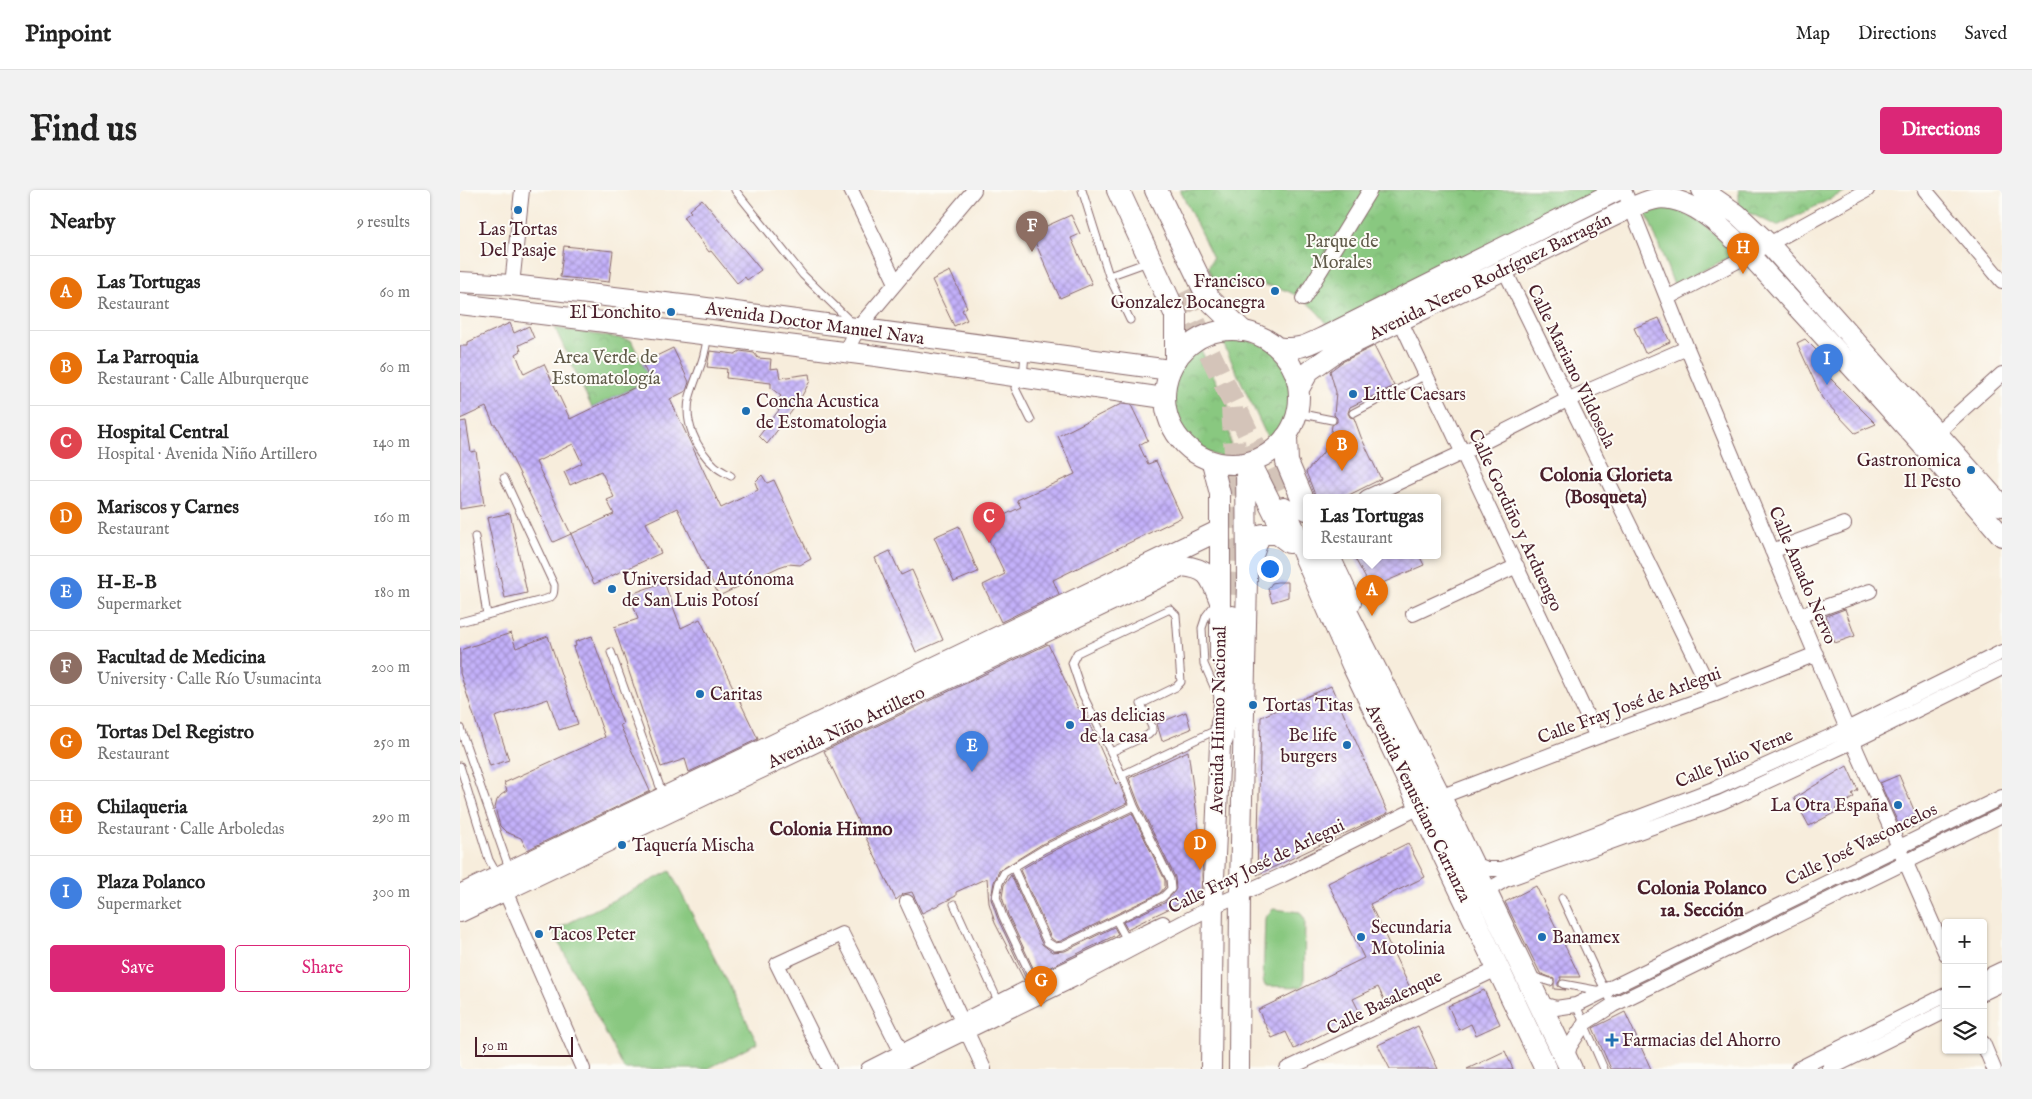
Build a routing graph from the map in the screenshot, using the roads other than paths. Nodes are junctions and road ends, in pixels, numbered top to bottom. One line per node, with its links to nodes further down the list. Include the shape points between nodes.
1 (522, 190): 24 (street)
2 (736, 190): 30 (lane, via 803,275)
3 (851, 190): 23 (street)
4 (974, 190): 23 (street)
5 (1082, 190): 20 (lane)
6 (1118, 190): 18 (main road)
7 (1129, 190): 8 (main road, via 1185,291)
8 (1144, 190)
9 (1156, 190): 31 (main road, via 1209,299)
10 (1370, 190): 26 (street)
11 (1618, 190): 33 (main road, Avenida Nereo Rodríguez Barragán, via 1328,336 1302,347)
12 (1702, 190): 16 (main road, Avenida Nereo Rodríguez Barragán, via 1738,214)
13 (1867, 190): 16 (street)
14 (1925, 190): 21 (street)
15 (1627, 199): 17 (main road, Avenida Nereo Rodríguez Barragán, via 1659,197 1685,203 1716,222); 19 (main road, Avenida Nereo Rodríguez Barragán); 25 (street, Calle Amado Nervo)
16 (1768, 243): 17 (street); 49 (main road, Avenida Nereo Rodríguez Barragán)
17 (1749, 255): 25 (street); 49 (main road, Avenida Nereo Rodríguez Barragán)
18 (1151, 261): 20 (lane); 37 (main road, via 1176,315)
19 (1504, 269): 29 (main road, Avenida Nereo Rodríguez Barragán); 43 (street, Calle Mariano Vildosola)
20 (1109, 276): 28 (lane)
21 (2002, 281)
22 (460, 282): 24 (main road, Avenida Doctor Manuel Nava)
23 (896, 283): 30 (street)
24 (512, 285): 30 (main road, Avenida Doctor Manuel Nava)
25 (1667, 298): 34 (street, Calle Amado Nervo)
26 (1303, 300)
27 (460, 304): 32 (main road, Avenida Doctor Manuel Nava)
28 (1130, 320)
29 (1400, 320): 39 (street, Calle Gordiño y Arduengo); 41 (main road, Avenida Nereo Rodríguez Barragán, via 1336,352 1309,371)
30 (858, 328): 35 (main road, Avenida Doctor Manuel Nava); 36 (street)
31 (1241, 330): 33 (main road, via 1261,336); 37 (main road, via 1222,330 1204,335 1188,345)
32 (707, 336): 36 (main road, Avenida Doctor Manuel Nava); 53 (lane, via 706,351 688,413 692,433 702,450 715,466)
33 (1277, 347): 41 (main road, via 1290,361)
34 (1687, 348): 43 (street); 64 (street, Calle Amado Nervo)
35 (1025, 350): 37 (main road, Avenida Doctor Manuel Nava); 40 (lane)
36 (845, 354): 40 (main road, Avenida Doctor Manuel Nava)
37 (1173, 364): 42 (main road)
38 (2002, 374): 49 (street)
39 (1426, 375): 44 (lane); 50 (street, Calle Gordiño y Arduengo)
40 (1023, 378): 42 (main road, Avenida Doctor Manuel Nava); 46 (lane, via 1015,388)
41 (1300, 387): 45 (main road)
42 (1164, 398): 51 (main road, via 1168,419 1178,438 1193,452)
43 (1567, 400): 50 (street); 86 (street, Calle Mariano Vildosola)
44 (1353, 412)
45 (1297, 413): 47 (lane); 48 (main road)
46 (1031, 420)
47 (1332, 420)
48 (1286, 438): 52 (main road, via 1270,454); 57 (main road)
49 (1930, 439): 56 (main road, Avenida Nereo Rodríguez Barragán); 61 (main road, Avenida Nereo Rodríguez Barragán)
50 (1464, 452): 55 (street); 70 (street, Calle Gordiño y Arduengo)
51 (1212, 462): 52 (main road, via 1229,465); 60 (main road, Avenida Himno Nacional, via 1220,494)
52 (1248, 463): 63 (main road); 71 (main road, Avenida Himno Nacional)
53 (731, 476)
54 (504, 478): 75 (lane, via 554,585 554,593 551,598)
55 (1373, 494)
56 (2002, 506)
57 (1294, 507): 59 (main road, Avenida Venustiano Carranza); 63 (main road)
58 (1844, 524): 64 (street)
59 (1303, 527)
60 (1220, 530): 73 (main road, Avenida Himno Nacional); 85 (main road, Avenida Niño Artillero)
61 (2002, 536)
62 (475, 537): 75 (lane)
63 (1298, 539): 65 (main road); 71 (main road, via 1263,534)
64 (1772, 551): 76 (street, Calle Amado Nervo)
65 (1303, 553)
66 (1305, 559): 82 (main road, via 1328,625)
67 (1317, 559): 82 (main road, Avenida Venustiano Carranza)
68 (1319, 559): 82 (main road, Avenida Venustiano Carranza)
69 (1330, 559): 82 (main road, via 1356,614)
70 (1516, 566): 74 (street); 90 (street, Calle Gordiño y Arduengo)
71 (1247, 580): 111 (main road, Avenida Himno Nacional)
72 (1870, 591): 76 (street)
73 (1219, 599): 85 (main road, Avenida Niño Artillero, via 1205,571 1183,566); 88 (main road, Avenida Himno Nacional)
74 (1413, 614)
75 (487, 615): 78 (lane)
76 (1799, 616): 81 (street, Calle Amado Nervo)
77 (1232, 617): 88 (main road)
78 (460, 622)
79 (610, 652): 98 (lane)
80 (2002, 652): 84 (street, Calle Julio Verne)
81 (1816, 654): 86 (street, Calle Fray José de Arlegui); 89 (street, Calle Amado Nervo)
82 (1363, 663): 97 (main road, Avenida Venustiano Carranza)
83 (2002, 668): 84 (street, Calle Julio Verne)
84 (1981, 670): 89 (street, Calle Julio Verne)
85 (920, 683): 98 (main road, Avenida Niño Artillero)
86 (1713, 695): 90 (street, Calle Fray José de Arlegui)
87 (460, 728): 91 (lane)
88 (1221, 733): 94 (lane); 117 (main road, Avenida Himno Nacional)
89 (1849, 735): 95 (street, Calle Julio Verne); 101 (street, Calle Julio Verne); 105 (street, Calle Amado Nervo)
90 (1597, 736): 97 (street, Calle Fray José de Arlegui)
91 (463, 749): 110 (lane)
92 (1111, 752): 92 (lane, via 1082,693 1073,658 1170,608 1176,615 1181,682 1141,704 1152,731); 94 (lane)
93 (460, 766): 110 (lane, via 489,860)
94 (1122, 775): 99 (lane)
95 (1702, 793): 101 (street); 103 (street, Calle Julio Verne)
96 (2002, 797): 100 (street, Calle José Vasconcelos)
97 (1430, 801): 108 (main road, Avenida Venustiano Carranza); 111 (street, Calle Fray José de Arlegui); 126 (main road, Avenida Venustiano Carranza)
98 (667, 804): 110 (main road, Avenida Niño Artillero)
99 (1134, 806): 109 (lane); 121 (lane, via 1170,879 1171,889 1163,897)
100 (1983, 806): 102 (street); 104 (street, Calle José Vasconcelos)
101 (1707, 807): 103 (street, Calle Julio Verne)
102 (1996, 818): 106 (street, Calle José Vasconcelos)
103 (1618, 832): 108 (street, Calle Julio Verne, via 1502,869 1487,870); 114 (street, Calle Julio Verne, via 1505,880 1493,887)
104 (1923, 835): 105 (street, Calle José Vasconcelos); 106 (street)
105 (1899, 846): 107 (street, Calle Amado Nervo); 115 (street, Calle José Vasconcelos)
106 (1931, 850): 107 (street, Calle José Vasconcelos)
107 (1906, 862): 120 (street, Calle José Vasconcelos); 123 (street, Calle Amado Nervo)
108 (1472, 863): 114 (main road, Avenida Venustiano Carranza)
109 (1013, 867): 121 (lane, via 1047,942 1054,947 1063,946); 132 (lane, via 1004,873 996,897)
110 (507, 881): 112 (main road, Avenida Niño Artillero); 119 (main road, Avenida Niño Artillero); 151 (street)
111 (1240, 891): 117 (street, Calle Fray José de Arlegui); 146 (main road, Avenida Himno Nacional)
112 (460, 895)
113 (1562, 898): 135 (lane)
114 (1488, 899): 129 (main road, Avenida Venustiano Carranza)
115 (1790, 900): 120 (street); 124 (street, Calle José Vasconcelos)
116 (906, 902): 144 (street)
117 (1214, 903): 122 (street, Calle Fray José de Arlegui); 156 (main road, Avenida Himno Nacional)
118 (954, 904): 139 (lane)
119 (460, 912)
120 (1797, 915): 125 (street, Calle José Vasconcelos)
121 (1116, 920): 122 (lane)
122 (1129, 945): 128 (street, Calle Fray José de Arlegui)
123 (1942, 945)
124 (1688, 951): 125 (street); 135 (street, Calle José Vasconcelos)
125 (1693, 966): 141 (street, Calle José Vasconcelos)
126 (1497, 969): 150 (main road, Avenida Venustiano Carranza); 159 (street, Calle Basalenque)
127 (2002, 969): 130 (street)
128 (1071, 974): 132 (street, Calle Fray José de Arlegui); 144 (street, Calle Fray José de Arlegui)
129 (1525, 974): 131 (lane); 138 (main road, Avenida Venustiano Carranza)
130 (1987, 976)
131 (1550, 982)
132 (1035, 984): 139 (street, Calle Fray José de Arlegui)
133 (1564, 984): 135 (lane)
134 (2002, 984): 136 (street)
135 (1606, 991): 140 (street, Calle José Vasconcelos); 141 (lane)
136 (1987, 991)
137 (1942, 997): 145 (street)
138 (1538, 1002): 140 (street, Calle José Vasconcelos, via 1556,1008); 150 (main road, Avenida Venustiano Carranza)
139 (999, 1003): 144 (street, Calle Fray José de Arlegui)
140 (1576, 1005): 143 (lane)
141 (1613, 1005): 143 (street, Calle José Vasconcelos)
142 (1942, 1013): 145 (street)
143 (1585, 1023): 150 (street, Calle José Vasconcelos); 160 (lane)
144 (965, 1026): 148 (street, Calle Fray José de Arlegui); 155 (street)
145 (1877, 1037): 149 (street)
146 (1240, 1045): 157 (main road, Avenida Himno Nacional); 158 (main road)
147 (1987, 1052): 162 (street)
148 (904, 1056): 152 (street, via 842,934 777,964); 153 (street, Calle Fray José de Arlegui); 154 (street, Calle Fray José de Arlegui)
149 (1825, 1065): 161 (street)
150 (1561, 1066)
151 (583, 1069)
152 (829, 1069)
153 (868, 1069)
154 (890, 1069)
155 (984, 1069)
156 (1211, 1069)
157 (1239, 1069)
158 (1254, 1069)
159 (1287, 1069)
160 (1604, 1069)
161 (1798, 1069)
162 (1994, 1069)

